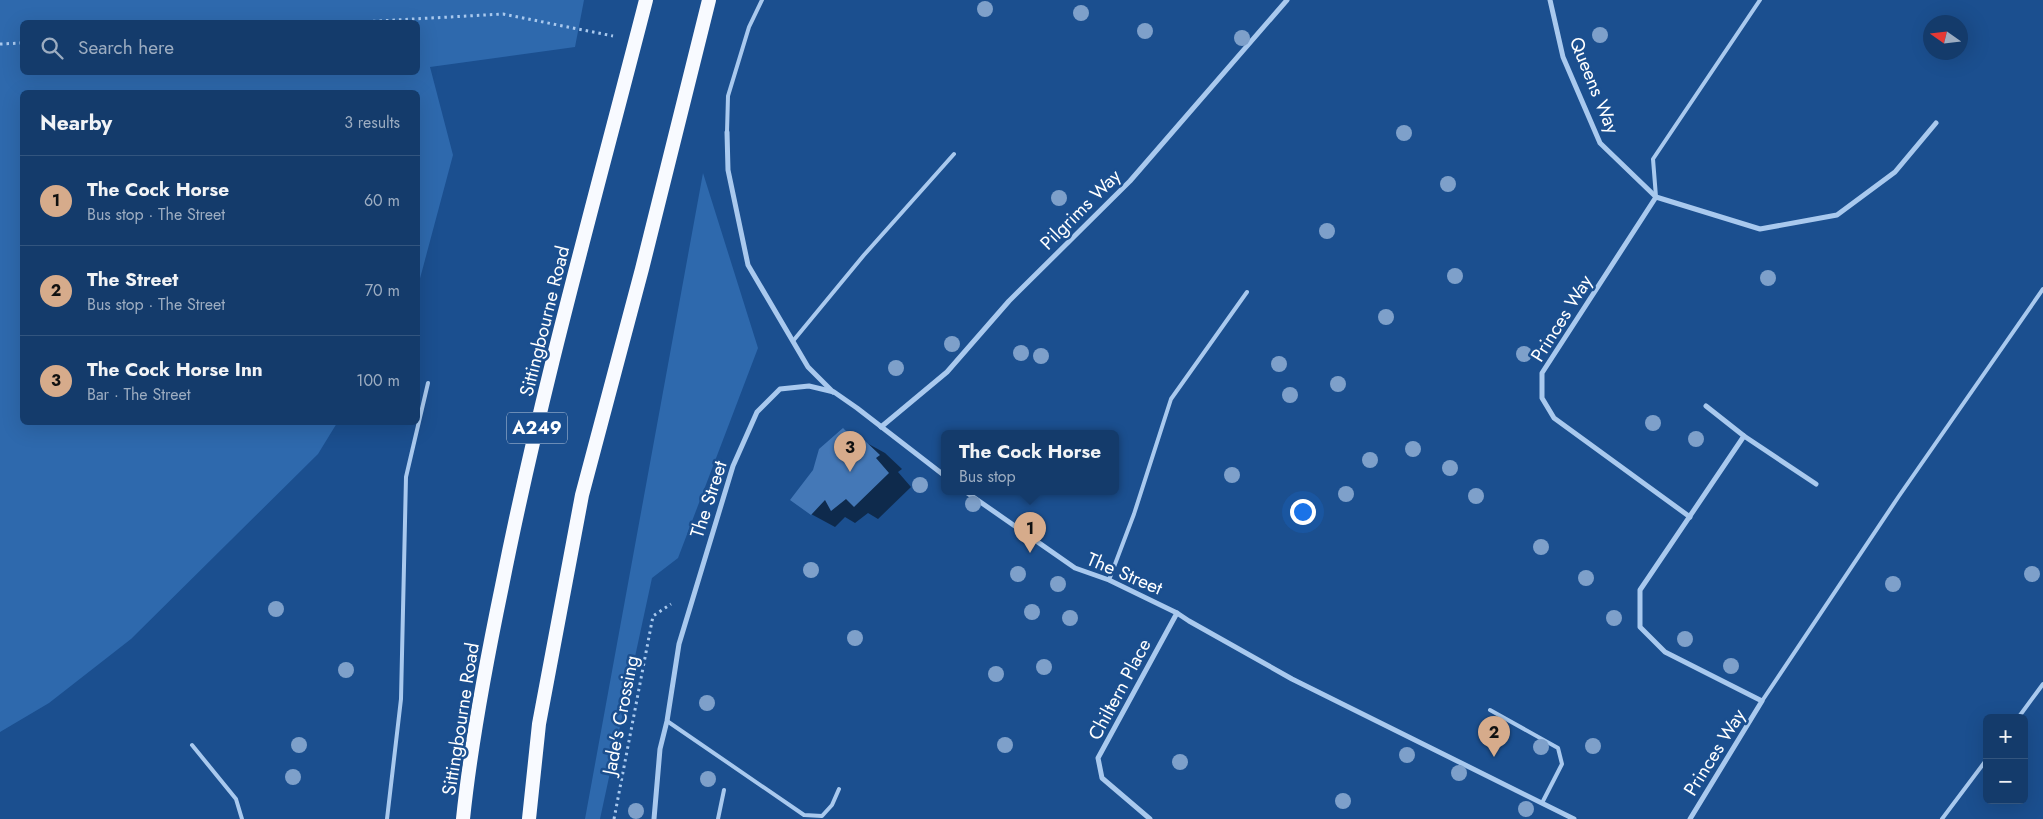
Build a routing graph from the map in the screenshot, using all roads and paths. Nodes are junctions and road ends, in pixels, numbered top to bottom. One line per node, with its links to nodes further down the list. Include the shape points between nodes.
1 (646, 0): 8 (highway, A249)
2 (709, 0): 42 (highway, A249, via 582,495 539,724)
3 (762, 0): 12 (lane, via 728,96)
4 (1288, 0): 23 (street, Pilgrims Way, via 1130,182 1009,301 947,372)
5 (1550, 0): 14 (street, Queens Way, via 1562,57 1600,143)
6 (1760, 0): 14 (lane, via 1653,159)
7 (396, 20): 8 (path, via 503,14)
8 (636, 42): 46 (highway, Sittingbourne Road / A249, via 521,489 483,683)
9 (20, 43): 10 (path)
10 (0, 44)
11 (1936, 124): 14 (street, Queens Way, via 1895,172 1837,215 1760,229)
12 (727, 132): 17 (street, via 728,170 748,266)
13 (954, 154): 17 (lane)
14 (1656, 197): 28 (street, Princes Way, via 1542,373 1542,398 1554,418)
15 (2043, 289): 33 (lane)
16 (1248, 292): 29 (lane, via 1171,399)
17 (794, 341): 19 (street, via 808,367)
18 (428, 383): 21 (lane)
19 (834, 392): 23 (street, The Street); 36 (street, The Street, via 809,386 780,389 757,412 733,466 695,589 679,644)
20 (1706, 406): 24 (street)
21 (420, 417)
22 (418, 425): 45 (lane, via 406,477 401,699)
23 (881, 427): 25 (street, The Street)
24 (1744, 436): 26 (street); 28 (street, Princes Way)
25 (941, 473)
26 (1816, 484)
27 (970, 495): 29 (street, The Street, via 1075,568)
28 (1690, 517): 33 (street, Princes Way, via 1640,590 1640,627 1665,652)
29 (1109, 580): 30 (street, The Street)
30 (1177, 612): 41 (street, The Street, via 1292,679); 50 (street, Chiltern Place, via 1098,758 1102,778)
31 (653, 616): 47 (path, Jade's Crossing)
32 (2043, 684): 35 (lane)
33 (1762, 701): 51 (street, Princes Way)
34 (1490, 710): 41 (lane, via 1558,748 1562,764)
35 (2021, 714)
36 (667, 721): 39 (lane, via 804,815 822,816 832,805); 48 (street, The Street, via 660,749)
37 (192, 745): 44 (lane, via 236,799)
38 (1983, 764): 52 (lane)
39 (839, 789)
40 (724, 790): 49 (lane)
41 (1542, 803): 43 (street, The Street)
42 (530, 818)
43 (1571, 818)
44 (242, 819)
45 (388, 819)
46 (463, 819)
47 (614, 819)
48 (654, 819)
49 (718, 819)
50 (1150, 819)
51 (1690, 819)
52 (1942, 819)

